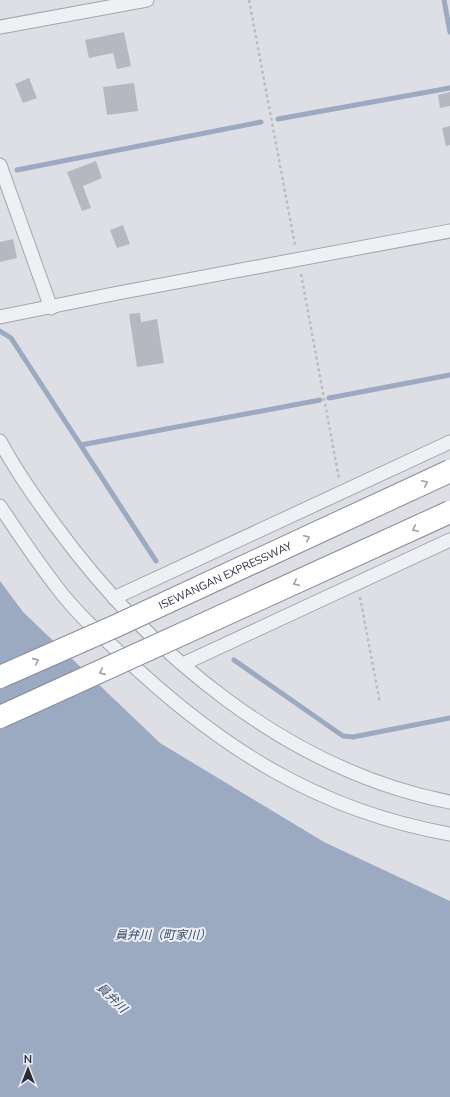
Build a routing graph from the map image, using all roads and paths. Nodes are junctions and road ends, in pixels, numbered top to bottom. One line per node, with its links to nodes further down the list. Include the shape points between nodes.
1 (147, 0): 3 (street)
2 (249, 0): 6 (path)
3 (0, 27)
4 (0, 165): 7 (street)
5 (450, 231): 6 (street)
6 (298, 259): 7 (street); 12 (path)
7 (50, 308): 8 (street)
8 (0, 317)
9 (0, 441): 17 (street, via 12,464 72,549)
10 (450, 442): 12 (street)
11 (450, 471): 19 (highway, ISEWANGAN EXPRESSWAY, one-way to 11, bridge)
12 (342, 493): 17 (street)
13 (0, 506): 23 (street, via 59,590 82,617 151,683 216,734 281,776 342,805 415,828)
14 (450, 512): 21 (highway, one-way to 21, bridge)
15 (450, 540): 16 (street)
16 (357, 582): 18 (street); 20 (path)
17 (114, 598): 18 (street)
18 (183, 664): 22 (street, via 250,716 313,754 375,780)
19 (0, 677)
20 (380, 703)
21 (0, 717)
22 (450, 802)
23 (450, 834)

